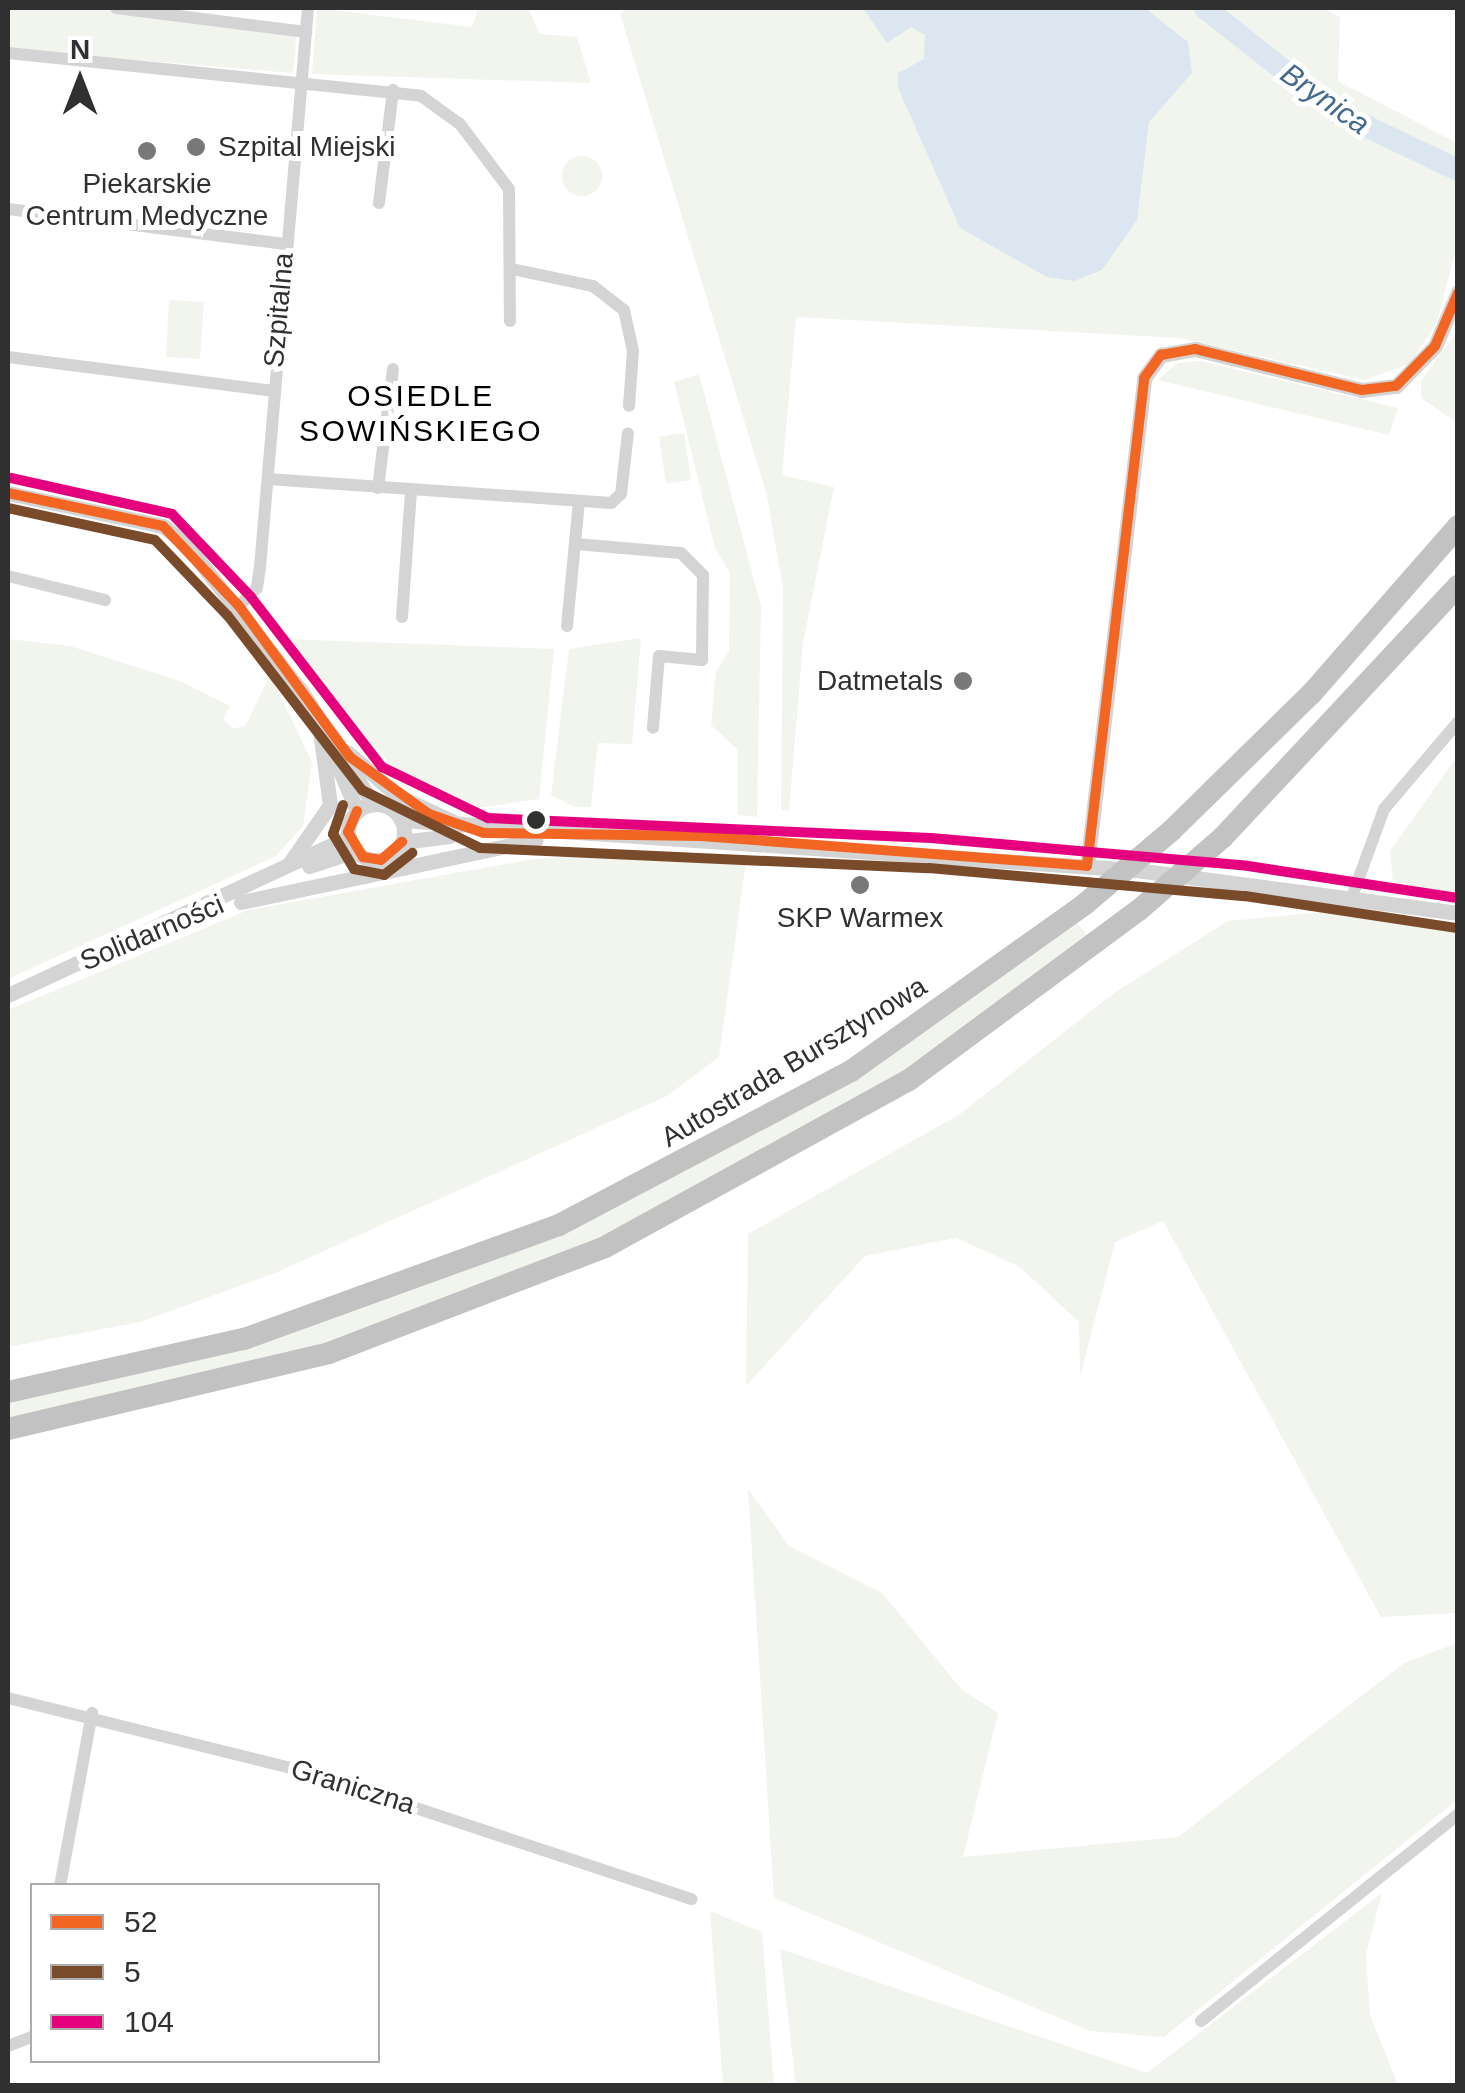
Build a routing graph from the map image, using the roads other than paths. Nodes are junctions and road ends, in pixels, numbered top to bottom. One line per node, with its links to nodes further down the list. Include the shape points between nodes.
1 (116, 8): 3 (street)
2 (308, 8): 3 (street, Szpitalna)
3 (306, 32): 5 (street, Szpitalna)
4 (8, 53): 5 (street)
5 (302, 80): 6 (street); 9 (street, Szpitalna)
6 (393, 90): 7 (street); 10 (street, via 421,96 460,124 498,172 512,198)
7 (379, 203)
8 (8, 208): 9 (street)
9 (285, 244): 15 (street, Szpitalna)
10 (512, 270): 12 (street); 16 (street, via 594,286 624,310 633,351)
11 (1458, 292): 40 (street, via 1435,346 1396,386 1362,390 1195,349 1161,355 1144,378)
12 (510, 321)
13 (8, 357): 15 (street)
14 (393, 368): 19 (street)
15 (272, 391): 18 (street, Szpitalna)
16 (629, 406)
17 (628, 433): 22 (street, via 618,500)
18 (268, 480): 19 (street); 28 (street, Szpitalna, via 259,580)
19 (378, 488): 20 (street)
20 (411, 491): 22 (street); 29 (street)
21 (8, 493): 28 (street, via 162,526)
22 (580, 502): 24 (street)
23 (1458, 526): 46 (highway, Autostrada Bursztynowa, bridge, via 1312,693 1085,904 903,1037 760,1124 644,1184 322,1316)
24 (576, 544): 30 (street); 33 (street, via 681,553 704,575 702,660 660,656)
25 (8, 576): 27 (street)
26 (1458, 586): 47 (highway, bridge, via 1223,838 1140,910 974,1036 765,1166 666,1218 329,1352)
27 (106, 600)
28 (239, 606): 31 (street)
29 (402, 617)
30 (567, 626)
31 (312, 710): 34 (street); 36 (street, via 372,779); 41 (street, via 330,761 330,806 306,849)
32 (1458, 722): 42 (street, via 1384,809)
33 (653, 728)
34 (365, 808): 35 (street); 39 (street)
35 (401, 820): 36 (street); 38 (street)
36 (484, 833): 37 (street); 38 (street)
37 (572, 834): 40 (street); 43 (street)
38 (402, 842): 39 (street, via 381,860)
39 (352, 844): 41 (street, Solidarności)
40 (1086, 866): 42 (street)
41 (244, 893): 43 (street, Solidarności)
42 (1353, 894): 44 (street)
43 (212, 908): 45 (street, Solidarności)
44 (1458, 913)
45 (8, 995)
46 (8, 1392)
47 (8, 1428)
48 (8, 1698): 49 (street, Graniczna)
49 (92, 1714): 51 (street); 52 (street, Graniczna, via 307,1772)
50 (1458, 1814): 53 (street)
51 (61, 1883)
52 (692, 1899)
53 (1201, 2020)

